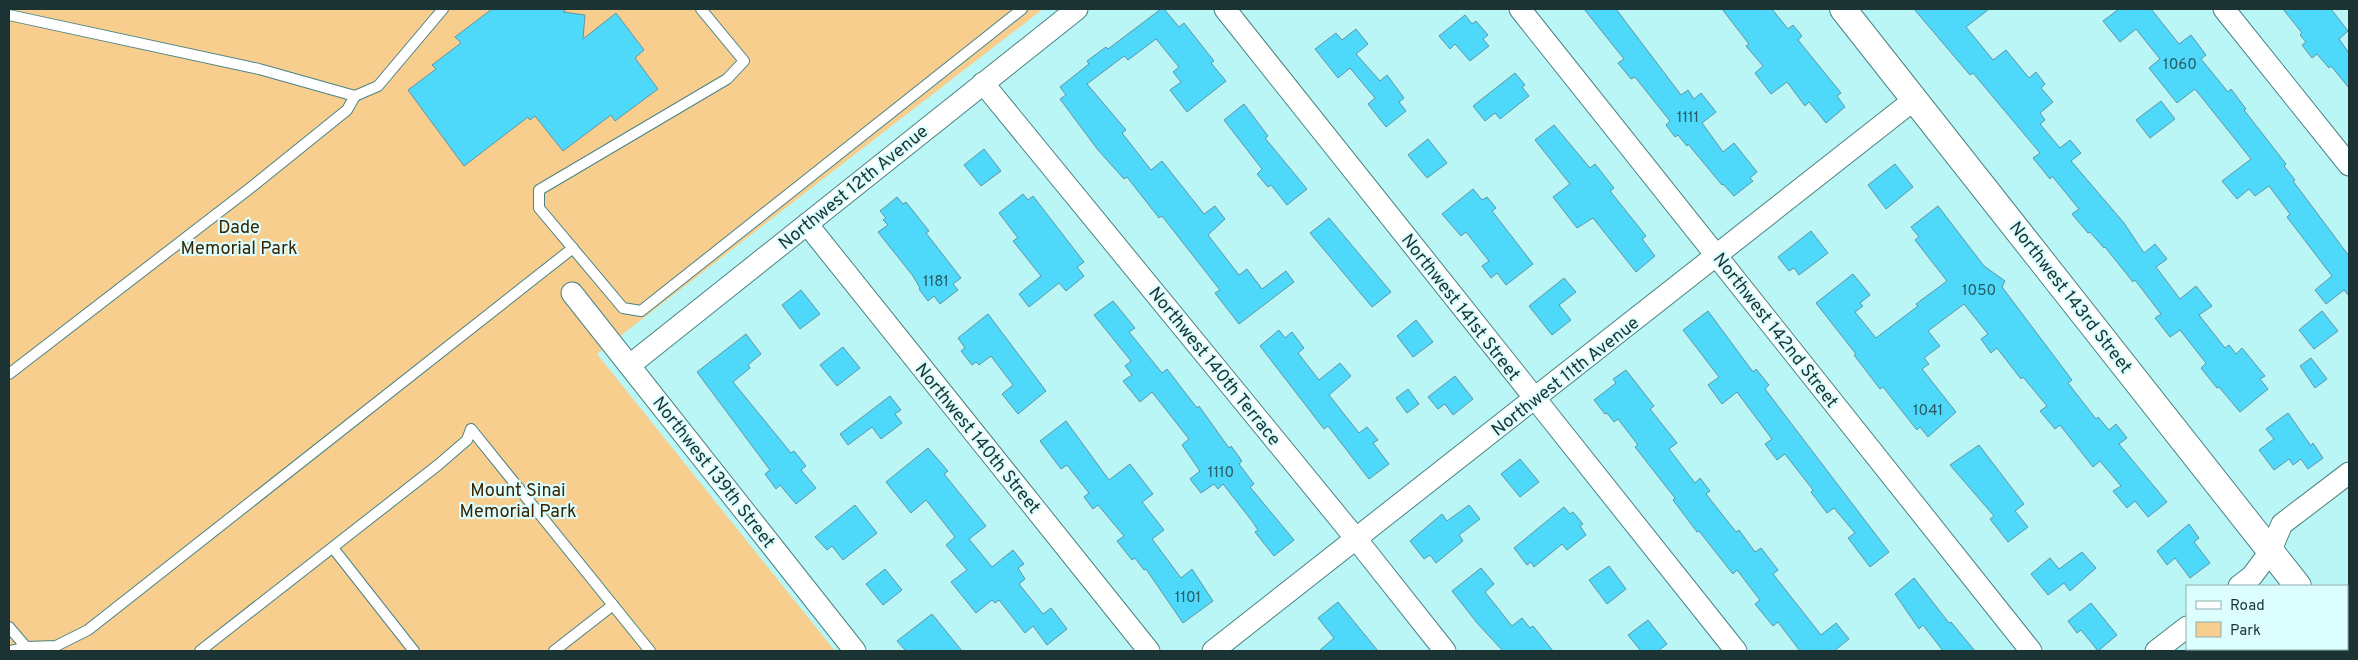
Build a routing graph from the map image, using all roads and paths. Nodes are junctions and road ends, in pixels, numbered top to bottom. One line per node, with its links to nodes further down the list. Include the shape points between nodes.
1 (443, 9): 11 (lane, via 378,86)
2 (701, 9): 15 (lane, via 744,61 728,79 539,190 539,208)
3 (1022, 9): 15 (lane, via 640,311 623,308)
4 (1077, 9): 10 (street, Northwest 12th Avenue)
5 (1225, 9): 20 (street, Northwest 141st Street)
6 (1520, 9): 16 (street, Northwest 142nd Street)
7 (1843, 9): 12 (street, Northwest 143rd Street)
8 (2224, 9): 13 (street)
9 (9, 16): 11 (lane, via 259,69)
10 (983, 83): 14 (street, Northwest 12th Avenue); 22 (street, Northwest 140th Terrace)
11 (355, 96): 19 (lane, via 347,110 249,189)
12 (1915, 99): 16 (street, Northwest 11th Avenue); 24 (street, Northwest 143rd Street)
13 (2349, 165)
14 (806, 224): 18 (street, Northwest 12th Avenue); 37 (street, Northwest 140th Street)
15 (573, 248): 30 (lane, via 88,630 56,646)
16 (1717, 256): 20 (street, Northwest 11th Avenue); 41 (street, Northwest 142nd Street)
17 (572, 293): 18 (street, Northwest 139th Street)
18 (630, 365): 36 (street, Northwest 139th Street)
19 (9, 374)
20 (1535, 399): 22 (street, Northwest 11th Avenue); 40 (street, Northwest 141st Street)
21 (2349, 473): 24 (street, via 2282,524)
22 (1357, 540): 38 (street, Northwest 11th Avenue); 39 (street, Northwest 140th Terrace)
23 (333, 548): 27 (lane, via 467,440 471,429); 32 (lane); 33 (lane)
24 (2270, 552): 25 (street, via 2252,576); 26 (street, Northwest 143rd Street)
25 (2240, 585)
26 (2297, 585)
27 (612, 605): 34 (lane); 35 (lane)
28 (9, 627): 30 (lane)
29 (2186, 628): 42 (street)
30 (26, 647): 31 (lane)
31 (10, 651)
32 (200, 651)
33 (414, 651)
34 (554, 651)
35 (650, 651)
36 (855, 651)
37 (1149, 651)
38 (1213, 651)
39 (1445, 651)
40 (1736, 651)
41 (2031, 651)
42 (2156, 651)

